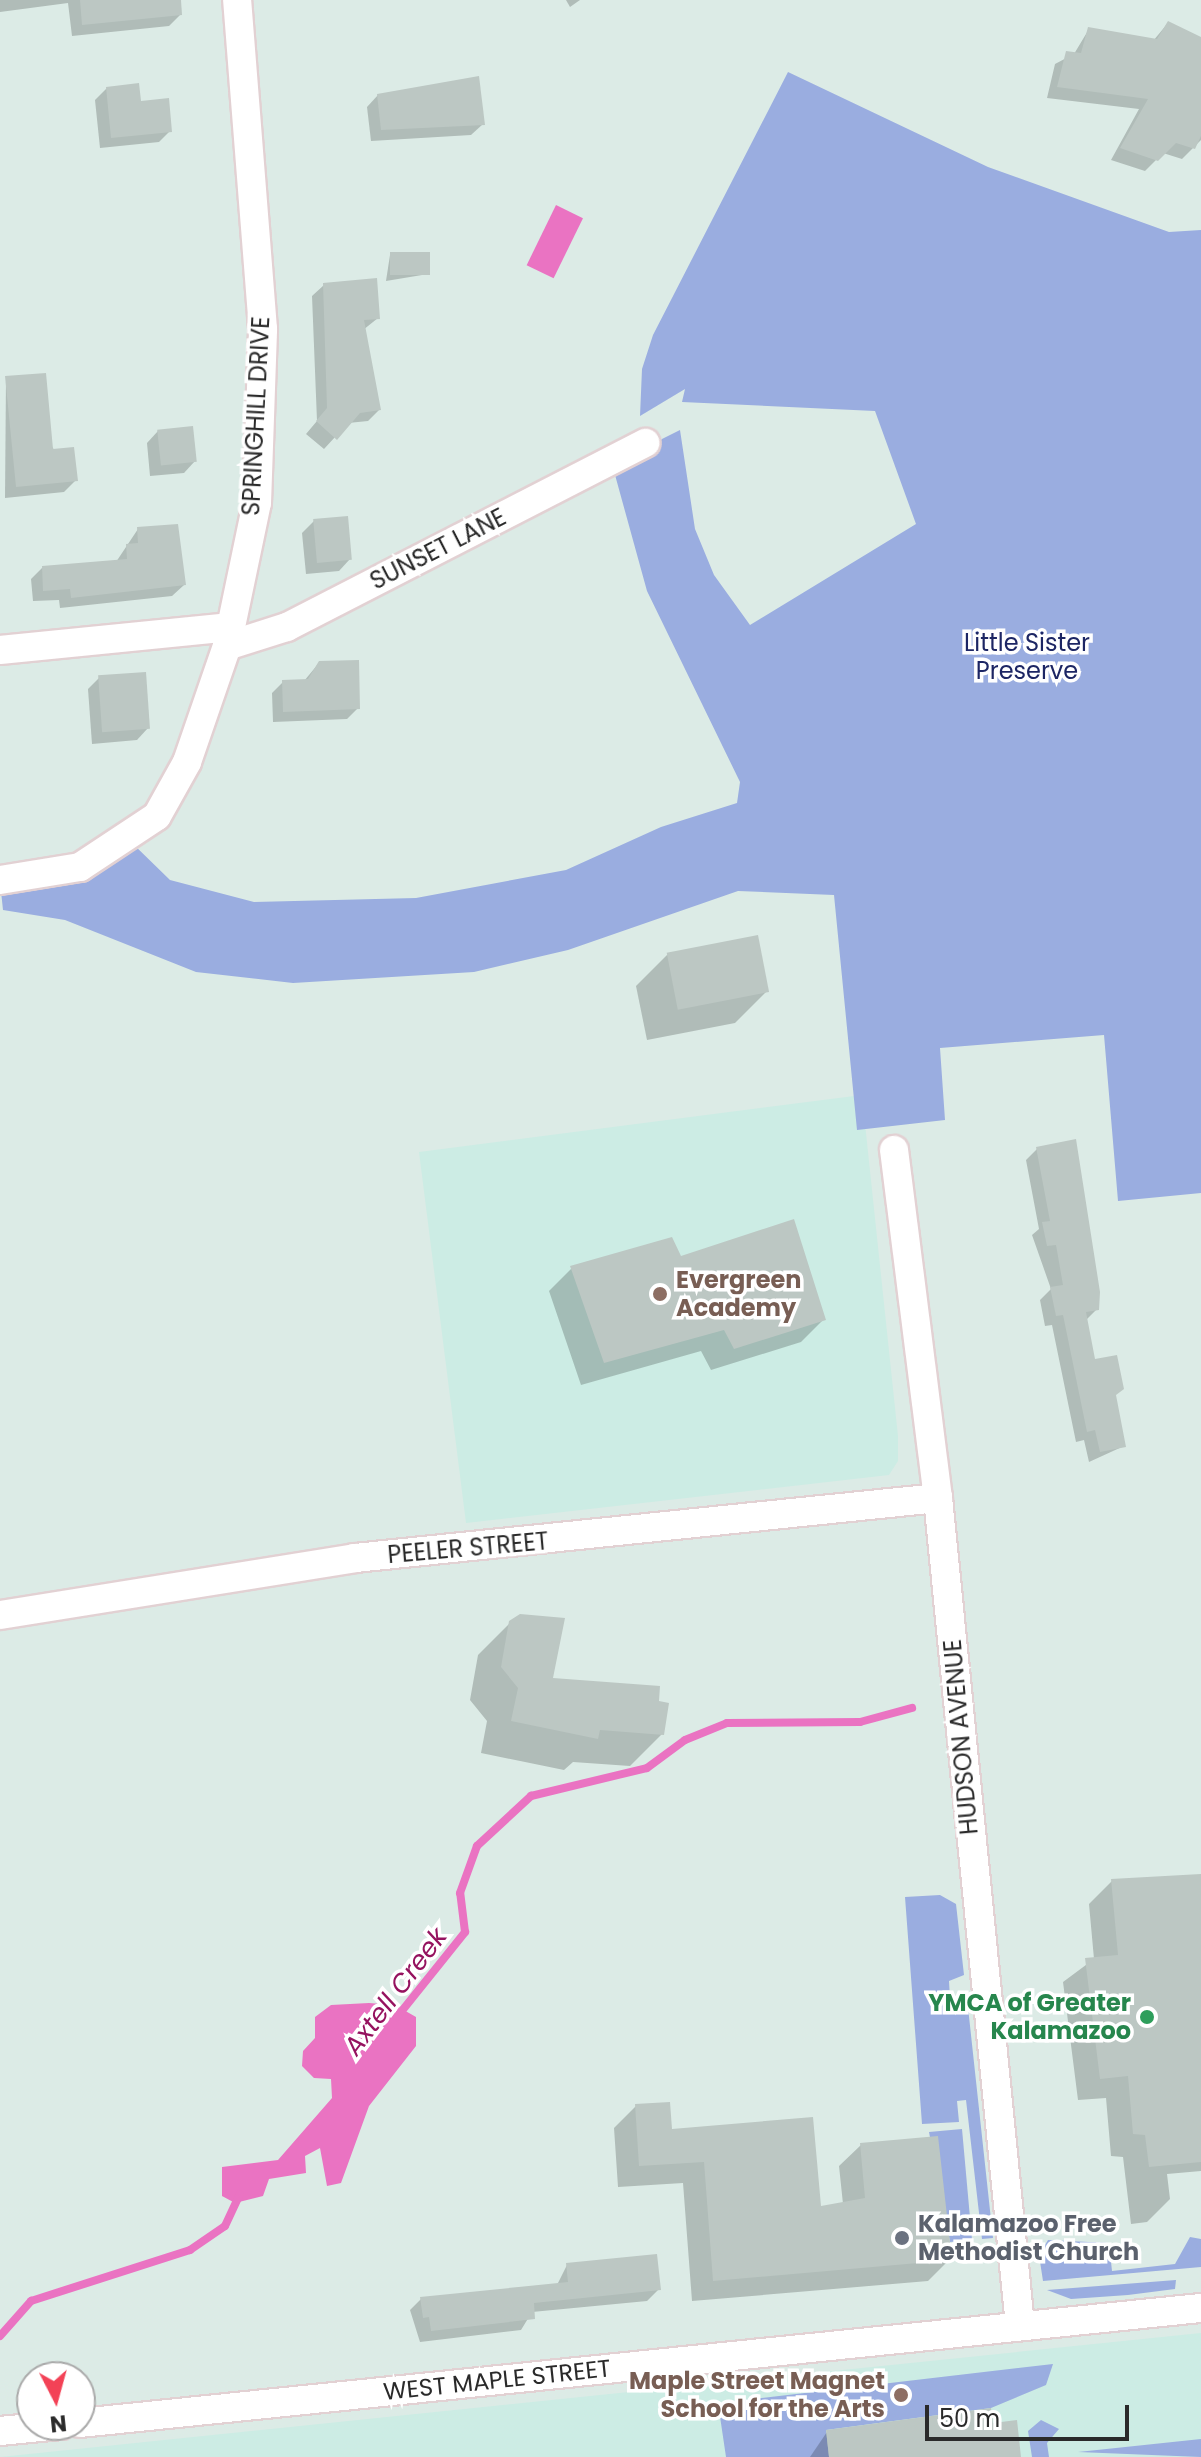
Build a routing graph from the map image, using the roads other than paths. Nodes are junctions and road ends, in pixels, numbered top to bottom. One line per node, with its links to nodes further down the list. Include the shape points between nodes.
1 (237, 0): 3 (street, SPRINGHILL DRIVE, via 263,329 257,503)
2 (645, 443): 3 (street, SUNSET LANE, via 287,627)
3 (229, 637): 4 (street, SUNSET LANE); 5 (street, SPRINGHILL DRIVE, via 187,762 157,816 80,867)
4 (0, 650)
5 (0, 880)
6 (894, 1150): 7 (street, HUDSON AVENUE)
7 (938, 1498): 8 (street, PEELER STREET, via 355,1558); 10 (street, HUDSON AVENUE)
8 (0, 1615)
9 (1201, 2308): 10 (street, WEST MAPLE STREET)
10 (1020, 2325): 11 (street, WEST MAPLE STREET)
11 (96, 2421)

